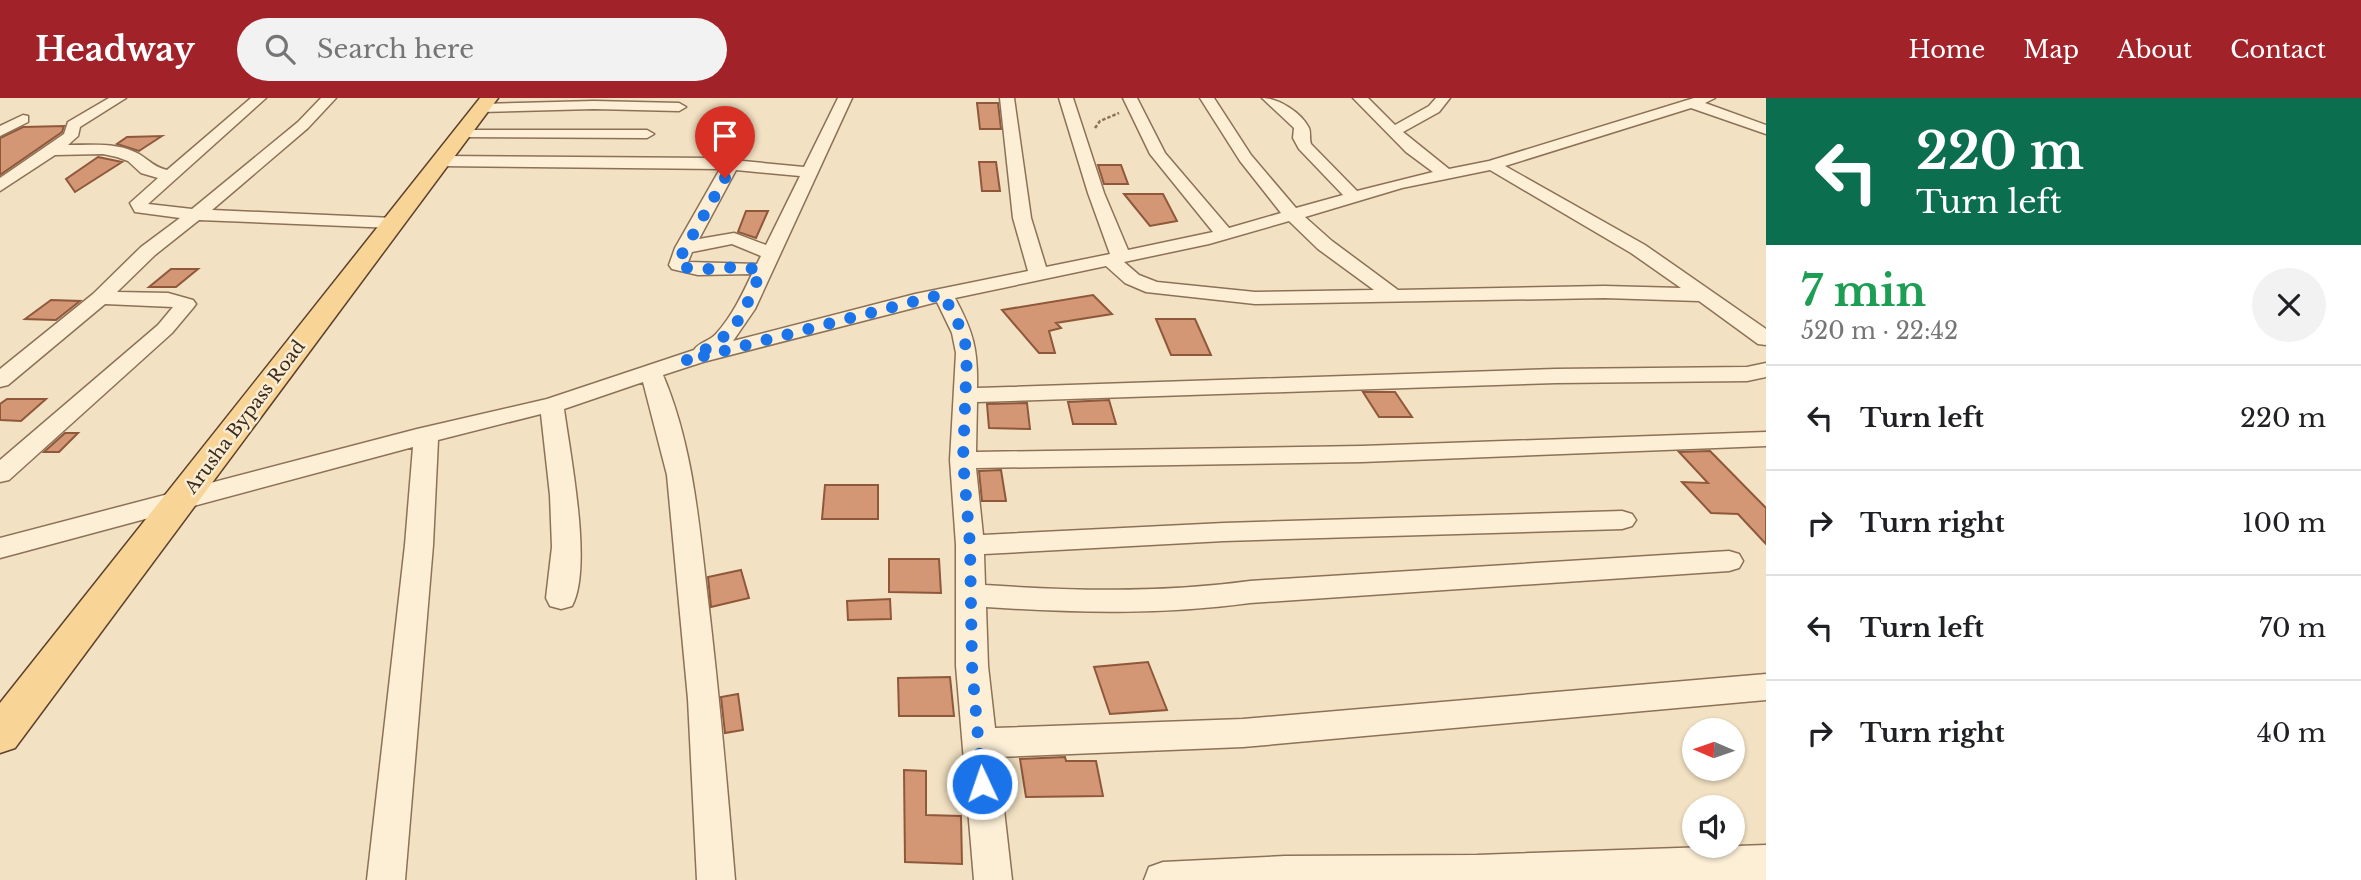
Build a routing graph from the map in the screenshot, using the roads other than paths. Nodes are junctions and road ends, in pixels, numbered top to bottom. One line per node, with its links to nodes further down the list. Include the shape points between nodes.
1 (119, 98): 21 (street, via 73,125 71,136)
2 (259, 98): 27 (street)
3 (329, 98): 31 (street)
4 (845, 98): 25 (street)
5 (1007, 98): 38 (street, via 1022,218)
6 (1066, 98): 36 (street)
7 (1207, 98): 30 (street, via 1235,147)
8 (1269, 98): 29 (street, via 1297,121 1304,146)
9 (1360, 98): 17 (street)
10 (1443, 98): 17 (street)
11 (1700, 101): 16 (street); 24 (street)
12 (485, 103): 14 (street); 19 (main road, Arusha Bypass Road)
13 (1131, 103): 33 (street, via 1186,194)
14 (679, 107)
15 (23, 119): 18 (street)
16 (1766, 130)
17 (1394, 131): 26 (street)
18 (0, 132)
19 (462, 134): 20 (street); 22 (main road, Arusha Bypass Road)
20 (647, 134)
21 (54, 150): 27 (street, via 122,153 147,170); 28 (street)
22 (440, 161): 23 (street); 32 (main road, Arusha Bypass Road)
23 (731, 163): 25 (street); 34 (street)
24 (1492, 165): 26 (street); 40 (street, via 1638,249)
25 (808, 172): 35 (street)
26 (1446, 174): 29 (street)
27 (172, 176): 31 (street, via 139,203 141,208)
28 (0, 186)
29 (1354, 197): 30 (street)
30 (1292, 214): 33 (street); 41 (street)
31 (199, 215): 32 (street); 42 (street, via 165,237)
32 (393, 223): 54 (main road, Arusha Bypass Road)
33 (1225, 234): 36 (street)
34 (684, 248): 35 (street, via 734,238); 37 (street, via 678,261 683,267 740,265)
35 (769, 253): 37 (street)
36 (1115, 258): 38 (street); 41 (street, via 1132,279 1153,288 1202,295)
37 (761, 271): 44 (street, via 736,327 722,341)
38 (1039, 274): 39 (street)
39 (943, 294): 44 (street); 48 (street, via 963,333)
40 (1704, 295): 41 (street, via 1604,292); 43 (street)
41 (1394, 297)
42 (100, 298): 47 (street); 53 (street, via 168,299 186,304 165,329)
43 (1766, 340)
44 (685, 361): 46 (street)
45 (1766, 370): 48 (street)
46 (650, 372): 49 (street); 66 (street, via 680,475 694,584)
47 (0, 380)
48 (966, 395): 52 (street)
49 (552, 405): 50 (street); 60 (street, via 565,521)
50 (426, 434): 54 (street); 65 (street)
51 (1766, 439): 52 (street, via 1376,454)
52 (963, 460): 56 (street)
53 (0, 474)
54 (181, 499): 57 (street); 62 (main road, Arusha Bypass Road)
55 (1622, 520): 56 (street)
56 (970, 545): 59 (street)
57 (0, 548)
58 (1730, 561): 59 (street, via 1199,599 1100,603)
59 (969, 595): 63 (street)
60 (561, 598)
61 (1766, 687): 63 (street, via 1243,733)
62 (0, 735)
63 (980, 743): 67 (street)
64 (1766, 863): 68 (street)
65 (386, 880)
66 (716, 880)
67 (993, 880)
68 (1163, 880)

